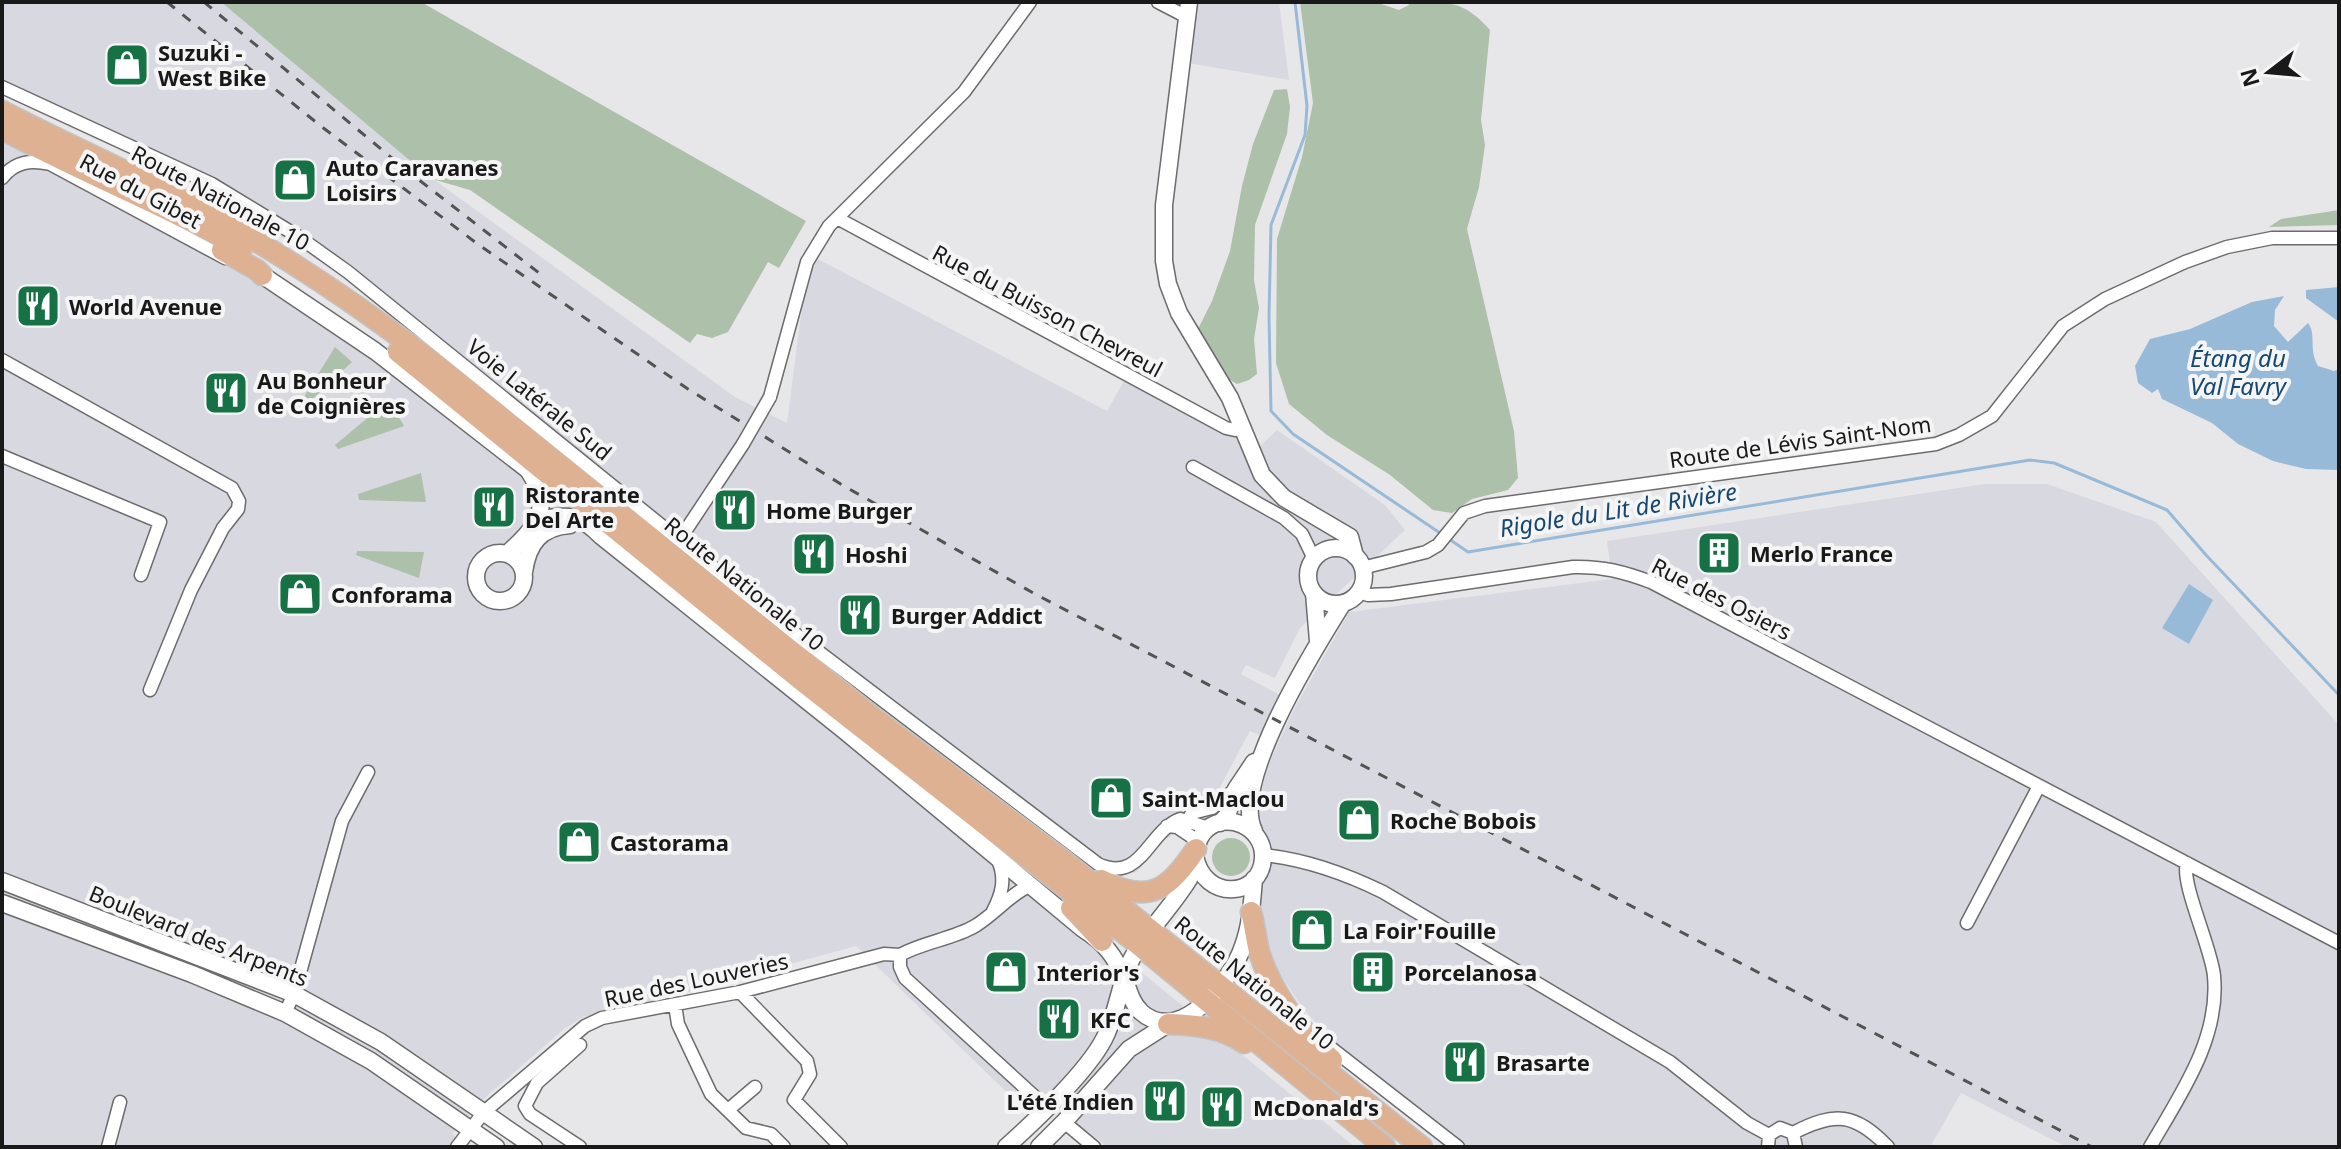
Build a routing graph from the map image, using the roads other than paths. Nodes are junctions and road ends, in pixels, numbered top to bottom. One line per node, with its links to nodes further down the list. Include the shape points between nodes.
1 (1030, 2): 9 (street, via 964,92)
2 (1158, 2): 3 (street)
3 (1188, 9): 13 (street, via 1164,205 1164,261 1179,313)
4 (2, 87): 19 (street, Voie Latérale Sud, via 212,184 299,237 401,312)
5 (2, 111): 41 (main road, Route Nationale 10, via 192,204 354,302 874,718)
6 (2, 129): 8 (main road)
7 (2, 178): 11 (street, Rue du Gibet, via 27,161 50,164)
8 (143, 197): 11 (main road, via 153,211); 45 (main road, via 284,273 397,351)
9 (837, 218): 13 (street, Rue du Buisson Chevreul, via 1226,428); 19 (street, bridge, via 807,262 770,397)
10 (2339, 238): 23 (street, Route de Lévis Saint-Nom, via 2272,238 2227,247 2105,299 2063,326 1992,416 1936,444 1485,506 1464,513 1426,552)
11 (262, 275): 16 (street, via 365,344 528,470 542,501)
12 (2, 360): 30 (street, via 236,493 238,509 191,590)
13 (1243, 428): 17 (street, via 1262,475 1277,492)
14 (2, 456): 25 (street, via 160,522)
15 (1193, 467): 22 (street, via 1284,518 1302,534)
16 (539, 519): 18 (street, via 576,517); 21 (street)
17 (1334, 526): 20 (street); 23 (street, via 1350,537)
18 (601, 536): 24 (street, via 568,524 545,530 526,556); 40 (street)
19 (680, 539): 36 (street, Voie Latérale Sud, via 798,636 1098,864 1118,869 1136,862)
20 (1336, 548): 22 (street); 23 (street)
21 (507, 554): 24 (street); 24 (street, via 491,554 480,562 476,575 482,593 495,600 509,599 520,591)
22 (1314, 559): 27 (street, via 1308,572)
23 (1359, 562): 26 (street, via 1364,576)
24 (524, 572)
25 (141, 575)
26 (1359, 592): 28 (street); 33 (street, Rue des Osiers, via 1391,594 1573,567 1624,572)
27 (1314, 593): 28 (street, via 1327,602); 29 (street)
28 (1343, 603): 29 (street)
29 (1318, 641): 31 (street)
30 (150, 690)
31 (1265, 743): 34 (street); 37 (street, via 1249,799)
32 (368, 772): 57 (street, via 342,821)
33 (2039, 786): 42 (street, Rue des Osiers); 49 (street)
34 (1236, 789): 35 (street); 38 (street, via 1227,816)
35 (1188, 820): 36 (street); 38 (street)
36 (1167, 826): 38 (street)
37 (1254, 831): 38 (street, via 1236,822); 39 (street)
38 (1204, 839): 41 (main road, via 1178,875 1147,892 1117,889 1080,864); 43 (street, via 1197,868 1203,878 1232,889); 50 (street, via 1190,877)
39 (1263, 855): 43 (street); 75 (street, via 1351,877 1383,892 1670,1062)
40 (996, 857): 45 (street); 48 (street, via 1003,885)
41 (1063, 860): 50 (main road, Route Nationale 10)
42 (2187, 863): 52 (street, Rue des Osiers); 92 (street, via 2185,879 2213,963 2215,990 2197,1061)
43 (1254, 879): 47 (street)
44 (2, 881): 57 (street, Boulevard des Arpents)
45 (1040, 881): 48 (street, via 1018,891); 50 (main road); 51 (main road)
46 (2, 903): 59 (street, Boulevard des Arpents)
47 (1251, 912): 56 (street, via 1242,949); 60 (main road, via 1265,968)
48 (990, 915): 53 (street, via 964,931)
49 (1967, 923)
50 (1146, 938): 54 (street); 56 (main road, Route Nationale 10)
51 (1102, 941): 54 (street)
52 (2339, 943)
53 (900, 955): 55 (street, Rue des Louveries, via 884,954); 67 (street, via 905,978)
54 (1125, 981): 61 (street, via 1134,1005); 67 (street, via 1104,1040)
55 (740, 992): 58 (street, Rue des Louveries); 82 (street, via 807,1061 810,1074 794,1100)
56 (1214, 993): 61 (street, via 1193,1013); 63 (main road); 70 (main road, Route Nationale 10)
57 (294, 994): 59 (street); 69 (street, Boulevard des Arpents, via 381,1042)
58 (675, 1005): 64 (street, Rue des Louveries, via 585,1026); 68 (street, via 678,1024 711,1094)
59 (285, 1013): 73 (street, Boulevard des Arpents, via 371,1061)
60 (1295, 1016): 70 (main road, via 1328,1056 1382,1103); 89 (street)
61 (1168, 1024): 63 (main road, via 1215,1029 1235,1036 1263,1057); 71 (street, via 1129,1049)
62 (580, 1045): 64 (street)
63 (1274, 1057): 72 (main road)
64 (533, 1078): 69 (street, Rue des Louveries); 80 (street, via 525,1106 530,1114)
65 (755, 1087): 68 (street)
66 (120, 1102): 76 (street)
67 (1046, 1107): 83 (street)
68 (728, 1110): 81 (street, via 746,1128 771,1134)
69 (484, 1112): 73 (street, Rue des Louveries); 79 (street, Boulevard des Arpents)
70 (1386, 1116): 88 (main road, Route Nationale 10)
71 (1064, 1122): 84 (street); 85 (street)
72 (1359, 1127): 86 (main road); 87 (main road)
73 (470, 1129): 77 (street, Rue des Louveries); 78 (street, Boulevard des Arpents)
74 (1793, 1133): 75 (street, via 1780,1128); 90 (street); 91 (street, via 1817,1120 1843,1118 1868,1128)
75 (1768, 1141)
76 (108, 1147)
77 (457, 1147)
78 (496, 1147)
79 (534, 1147)
80 (580, 1147)
81 (784, 1147)
82 (841, 1147)
83 (1006, 1147)
84 (1039, 1147)
85 (1094, 1147)
86 (1372, 1147)
87 (1385, 1147)
88 (1422, 1147)
89 (1458, 1147)
90 (1796, 1147)
91 (1888, 1147)
92 (2150, 1147)

